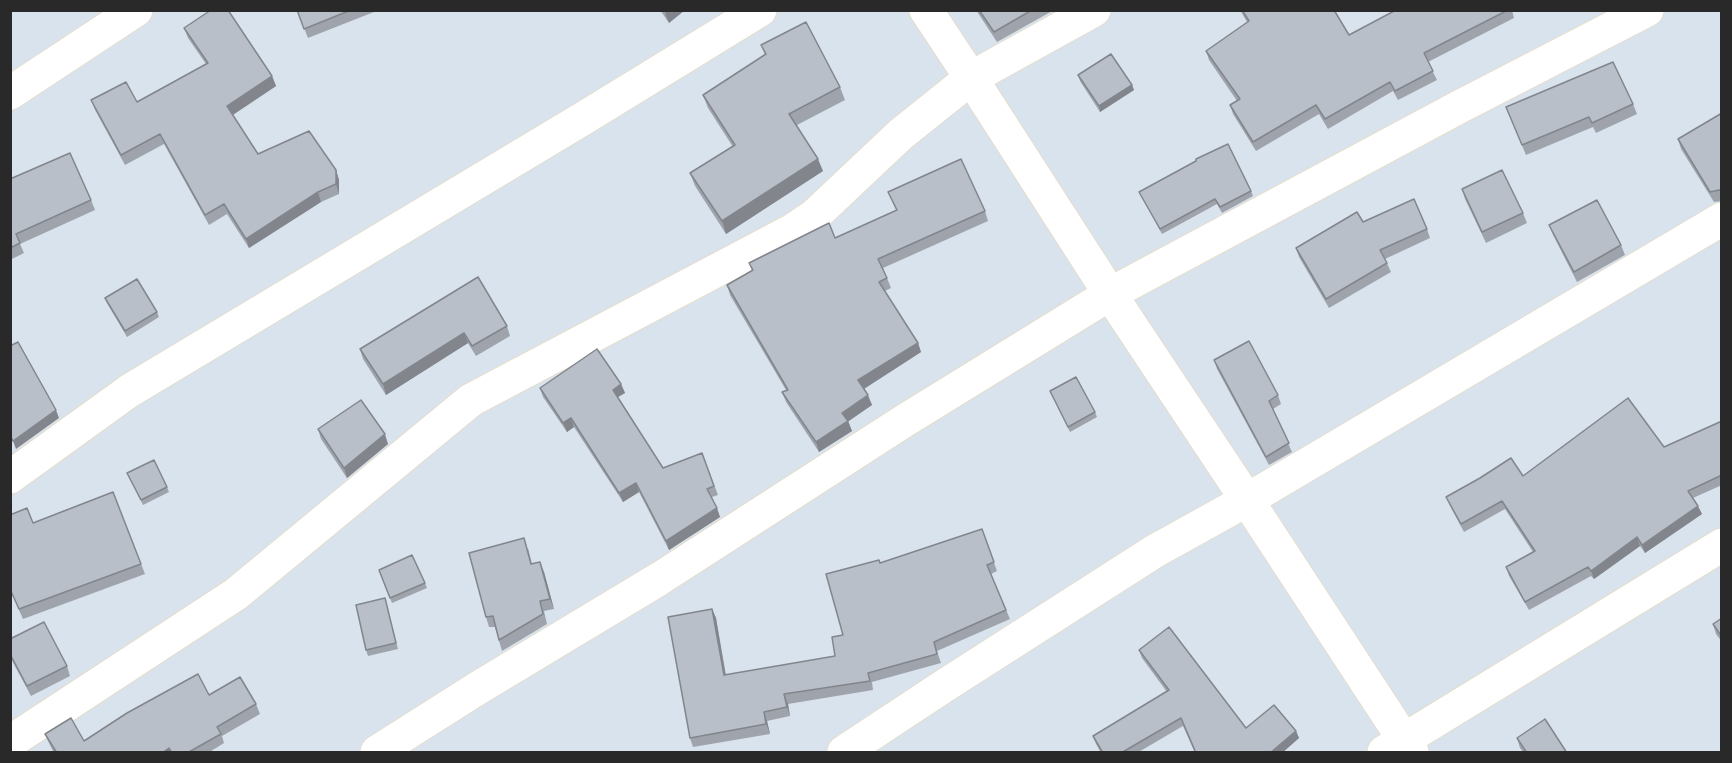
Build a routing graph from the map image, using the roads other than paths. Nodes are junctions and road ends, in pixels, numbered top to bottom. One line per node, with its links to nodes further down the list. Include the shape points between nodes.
1 (136, 10): 7 (street)
2 (760, 10): 10 (street, via 129,391)
3 (926, 10): 6 (street)
4 (1094, 10): 6 (street)
5 (1647, 10): 9 (street)
6 (971, 78): 9 (street); 13 (street, via 901,134 794,230 471,400 236,594)
7 (10, 93)
8 (1722, 219): 11 (street)
9 (1110, 294): 11 (street); 15 (street)
10 (10, 477)
11 (1247, 500): 14 (street); 16 (street, via 1155,551)
12 (1722, 545): 14 (street)
13 (10, 742)
14 (1401, 748)
15 (377, 753)
16 (844, 753)

